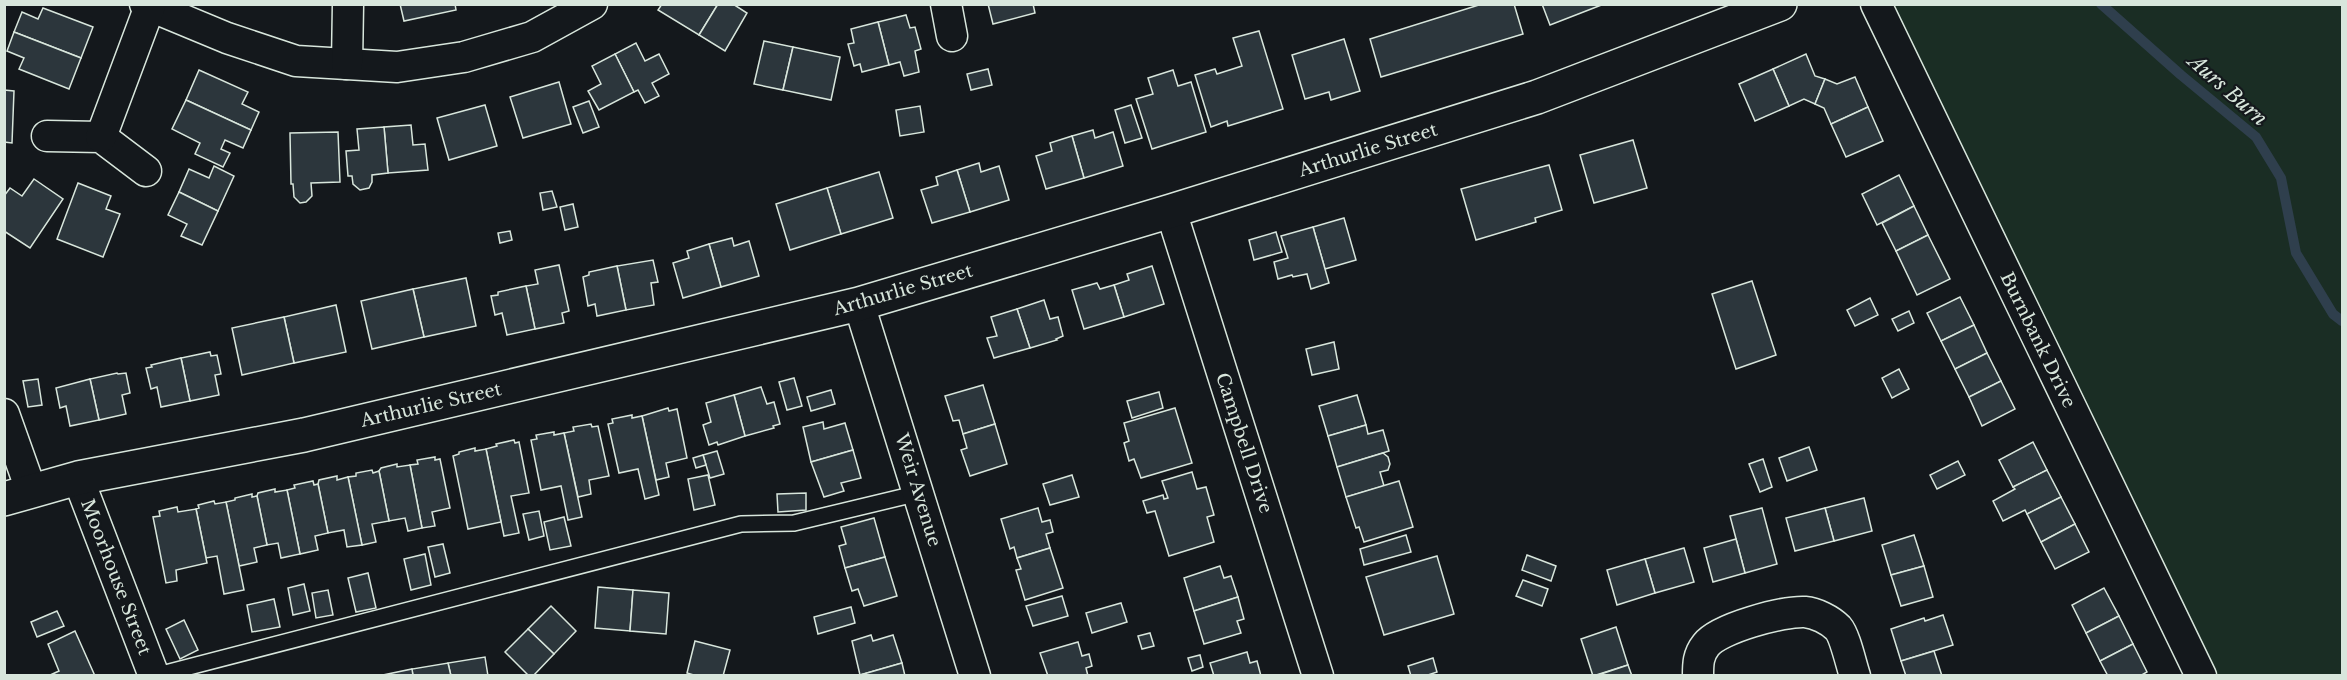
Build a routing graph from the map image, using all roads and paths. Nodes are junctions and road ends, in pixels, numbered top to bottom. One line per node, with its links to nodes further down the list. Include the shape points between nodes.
1 (348, 4): 8 (street)
2 (592, 4): 8 (street, via 532,37 464,57 397,67)
3 (946, 4): 7 (street)
4 (1780, 4): 12 (street, Arthurlie Street, via 1537,97)
5 (1876, 4): 23 (street, Burnbank Drive)
6 (148, 5): 8 (street, via 296,61); 10 (street)
7 (952, 36)
8 (348, 64)
9 (47, 136): 10 (street)
10 (101, 137): 11 (street)
11 (146, 171)
12 (1171, 212): 13 (street, Arthurlie Street); 20 (street, Campbell Drive)
13 (860, 304): 15 (street, Arthurlie Street, via 304,435); 16 (street, Weir Avenue)
14 (4, 414): 17 (street)
15 (78, 478): 17 (street, Arthurlie Street); 18 (street, Moorhouse Street)
16 (919, 493): 18 (lane, via 794,523 741,524); 19 (street, Weir Avenue)
17 (18, 494)
18 (154, 675)
19 (975, 675)
20 (1318, 675)
21 (1698, 675): 22 (street, via 1698,660 1706,645 1720,633 1775,616 1805,612 1822,616 1839,629)
22 (1855, 675)
23 (2201, 675)

